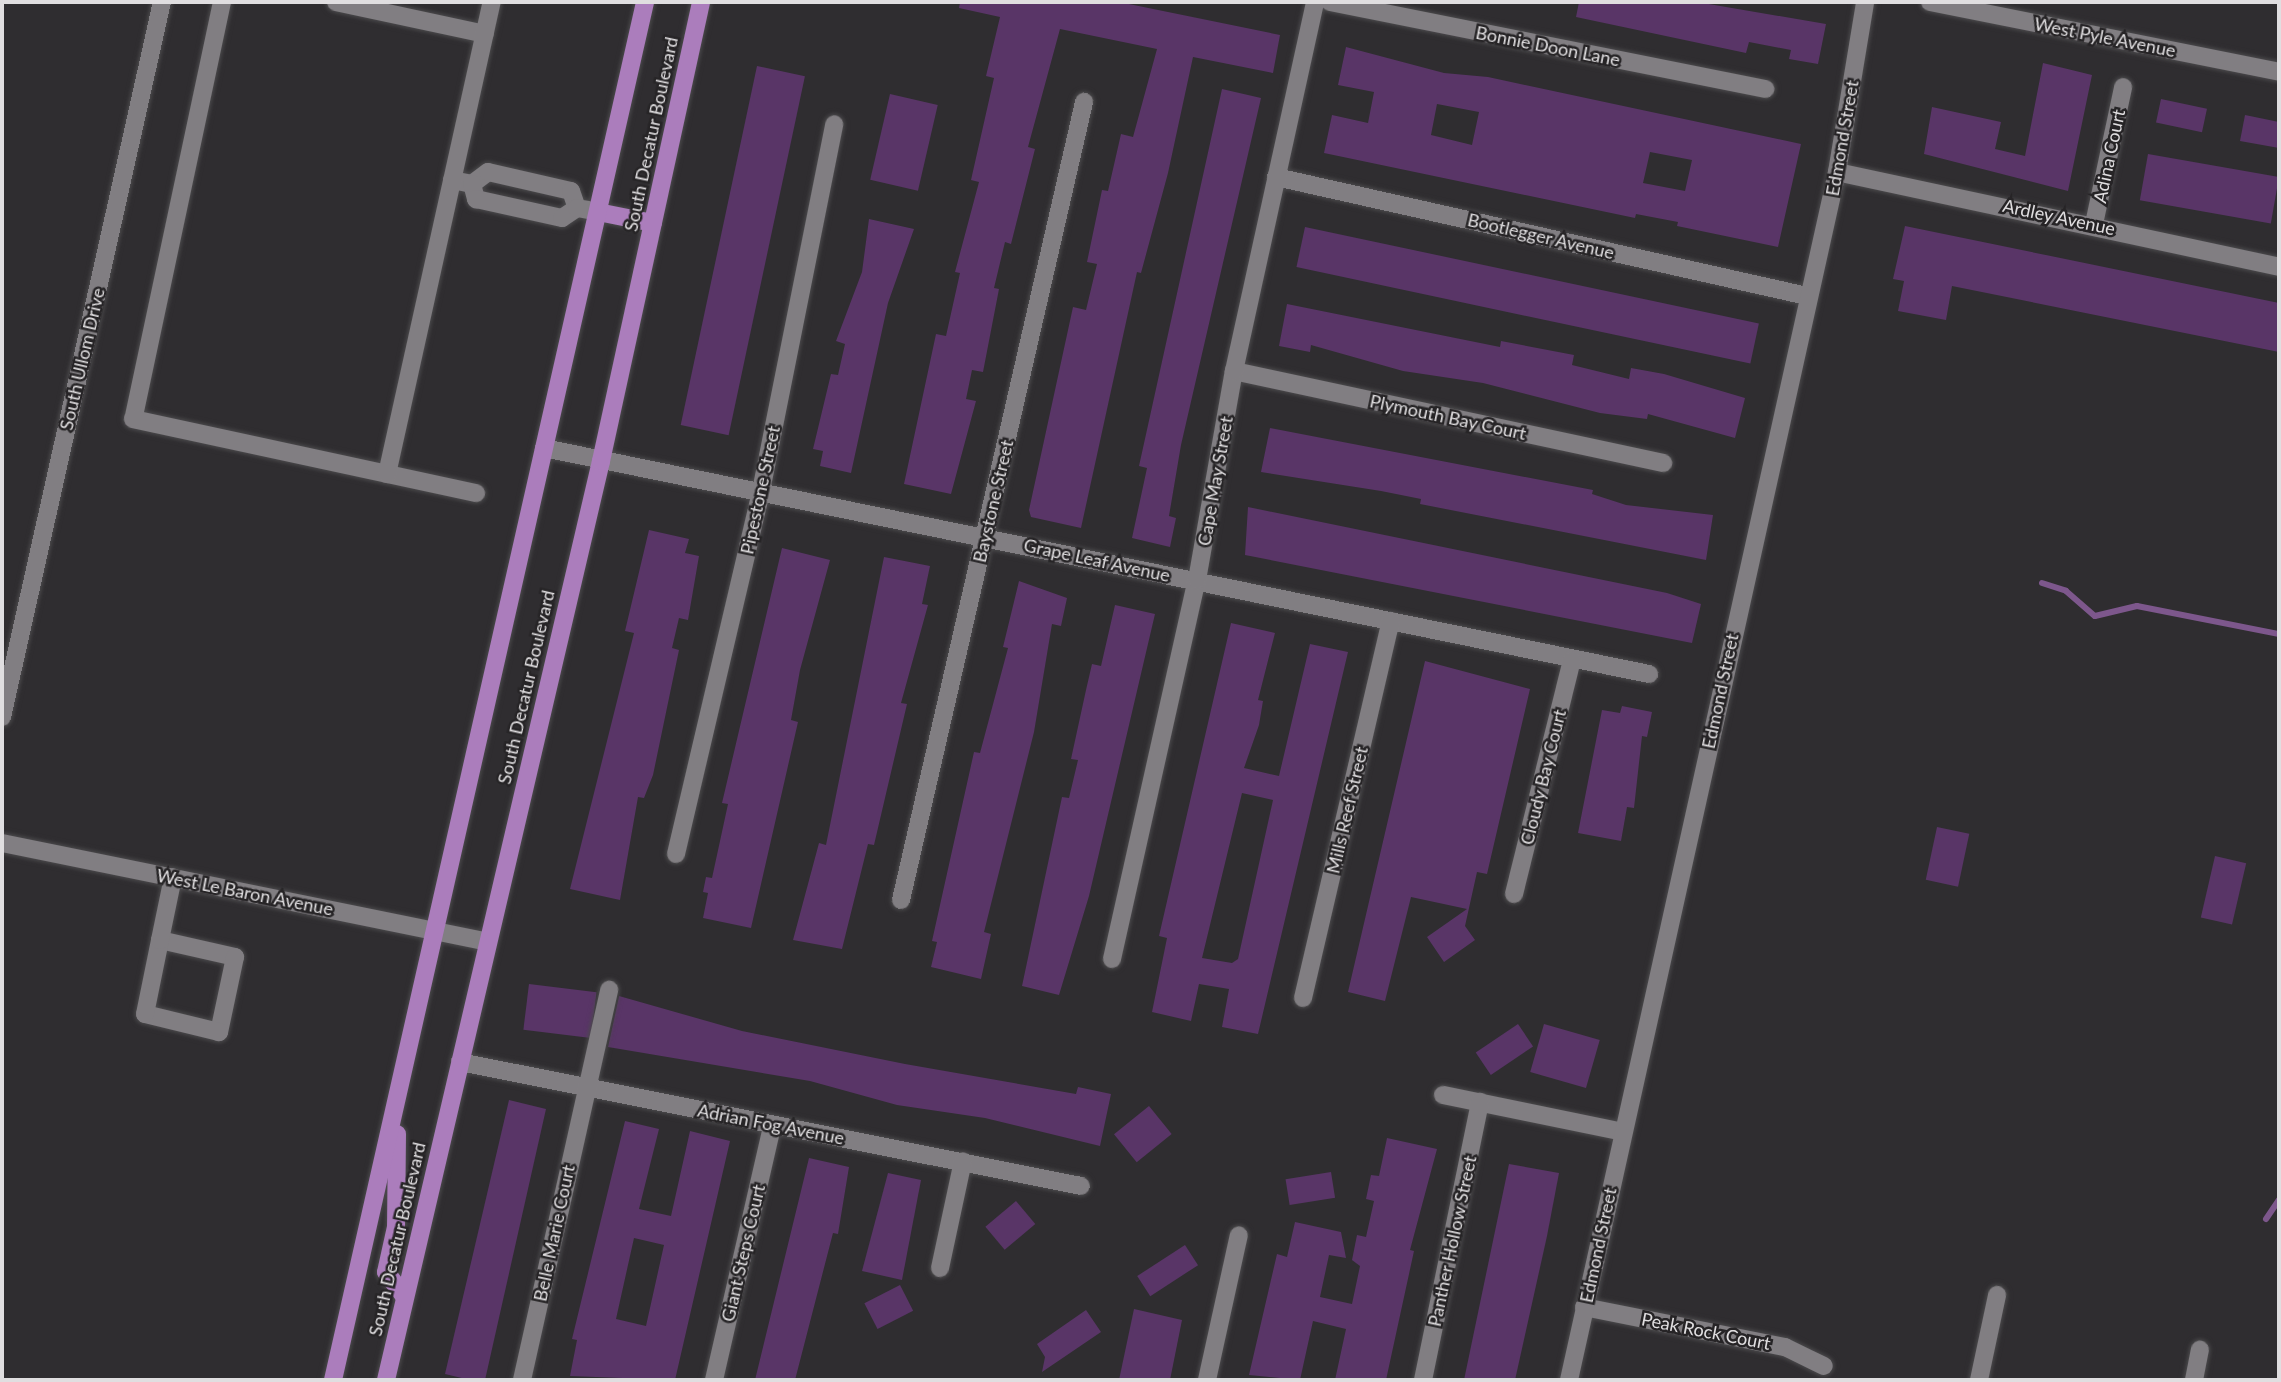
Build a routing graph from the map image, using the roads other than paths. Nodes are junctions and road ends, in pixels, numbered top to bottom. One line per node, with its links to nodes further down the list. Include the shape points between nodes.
1 (162, 2): 40 (street, South Ullom Drive)
2 (222, 2): 32 (street, via 133,419)
3 (336, 2): 11 (street)
4 (492, 2): 12 (street)
5 (645, 2): 23 (main road, South Decatur Boulevard)
6 (701, 2): 24 (main road, South Decatur Boulevard)
7 (1315, 2): 19 (street, Cape May Street)
8 (1330, 2): 15 (street, Bonnie Doon Lane)
9 (1865, 2): 18 (street, Edmond Street)
10 (1930, 2): 13 (street, West Pyle Avenue)
11 (358, 4): 12 (street)
12 (485, 34): 20 (street)
13 (2279, 72)
14 (2123, 87): 25 (street, Adina Court)
15 (1765, 89)
16 (1084, 102): 35 (street, Baystone Street)
17 (834, 124): 34 (street, Pipestone Street)
18 (1837, 172): 25 (street, Ardley Avenue); 27 (street, Edmond Street)
19 (1276, 177): 27 (street, Bootlegger Avenue); 28 (street, Cape May Street)
20 (452, 180): 21 (street); 32 (street)
21 (472, 184): 22 (street, via 476,199 562,218); 22 (street, via 488,172 571,191)
22 (577, 208): 23 (street)
23 (598, 212): 24 (main road); 29 (main road, South Decatur Boulevard)
24 (653, 223): 30 (main road, South Decatur Boulevard)
25 (2094, 224): 26 (street, Ardley Avenue)
26 (2279, 267)
27 (1807, 296): 58 (street, Edmond Street)
28 (1234, 371): 31 (street, Plymouth Bay Court); 36 (street, Cape May Street)
29 (544, 449): 30 (street, Grape Leaf Avenue); 46 (main road, South Decatur Boulevard)
30 (601, 461): 34 (street, Grape Leaf Avenue); 48 (main road, South Decatur Boulevard)
31 (1663, 463)
32 (387, 474): 33 (street)
33 (476, 493)
34 (760, 496): 35 (street, Grape Leaf Avenue); 42 (street, Pipestone Street)
35 (985, 537): 36 (street, Grape Leaf Avenue); 45 (street, Baystone Street)
36 (1197, 580): 37 (street, Grape Leaf Avenue); 49 (street, Cape May Street)
37 (1391, 621): 38 (street, Grape Leaf Avenue); 51 (street, Mills Reef Street)
38 (1572, 660): 39 (street, Grape Leaf Avenue); 44 (street, Cloudy Bay Court)
39 (1649, 674)
40 (2, 717)
41 (2, 843): 43 (street, West Le Baron Avenue)
42 (676, 854)
43 (173, 877): 46 (street, West Le Baron Avenue); 47 (street)
44 (1514, 894)
45 (901, 900)
46 (435, 931): 48 (street, West Le Baron Avenue); 55 (main road, South Decatur Boulevard)
47 (160, 940): 47 (street, via 145,1014 219,1032 235,957)
48 (488, 942): 52 (main road, South Decatur Boulevard)
49 (1112, 959)
50 (609, 990): 53 (street, Belle Marie Court)
51 (1303, 998)
52 (460, 1062): 53 (street, Adrian Fog Avenue); 64 (main road, South Decatur Boulevard)
53 (586, 1086): 57 (street, Adrian Fog Avenue); 70 (street, Belle Marie Court)
54 (1443, 1095): 56 (street)
55 (397, 1099): 64 (main road, via 396,1227 386,1272); 68 (main road, South Decatur Boulevard)
56 (1480, 1102): 58 (street); 73 (street, Panther Hollow Street)
57 (772, 1126): 59 (street, Adrian Fog Avenue); 71 (street, Giant Steps Court)
58 (1623, 1132): 65 (street, Edmond Street)
59 (963, 1161): 60 (street, Adrian Fog Avenue); 62 (street)
60 (1081, 1186)
61 (1239, 1235): 72 (street)
62 (940, 1268)
63 (1997, 1295): 75 (street)
64 (405, 1297): 69 (main road, South Decatur Boulevard)
65 (1584, 1307): 67 (street, Peak Rock Court, via 1785,1347); 74 (street, Edmond Street)
66 (2200, 1350): 76 (street)
67 (1824, 1366)
68 (333, 1380)
69 (386, 1380)
70 (522, 1380)
71 (714, 1380)
72 (1207, 1380)
73 (1423, 1380)
74 (1569, 1380)
75 (1979, 1380)
76 (2193, 1380)

